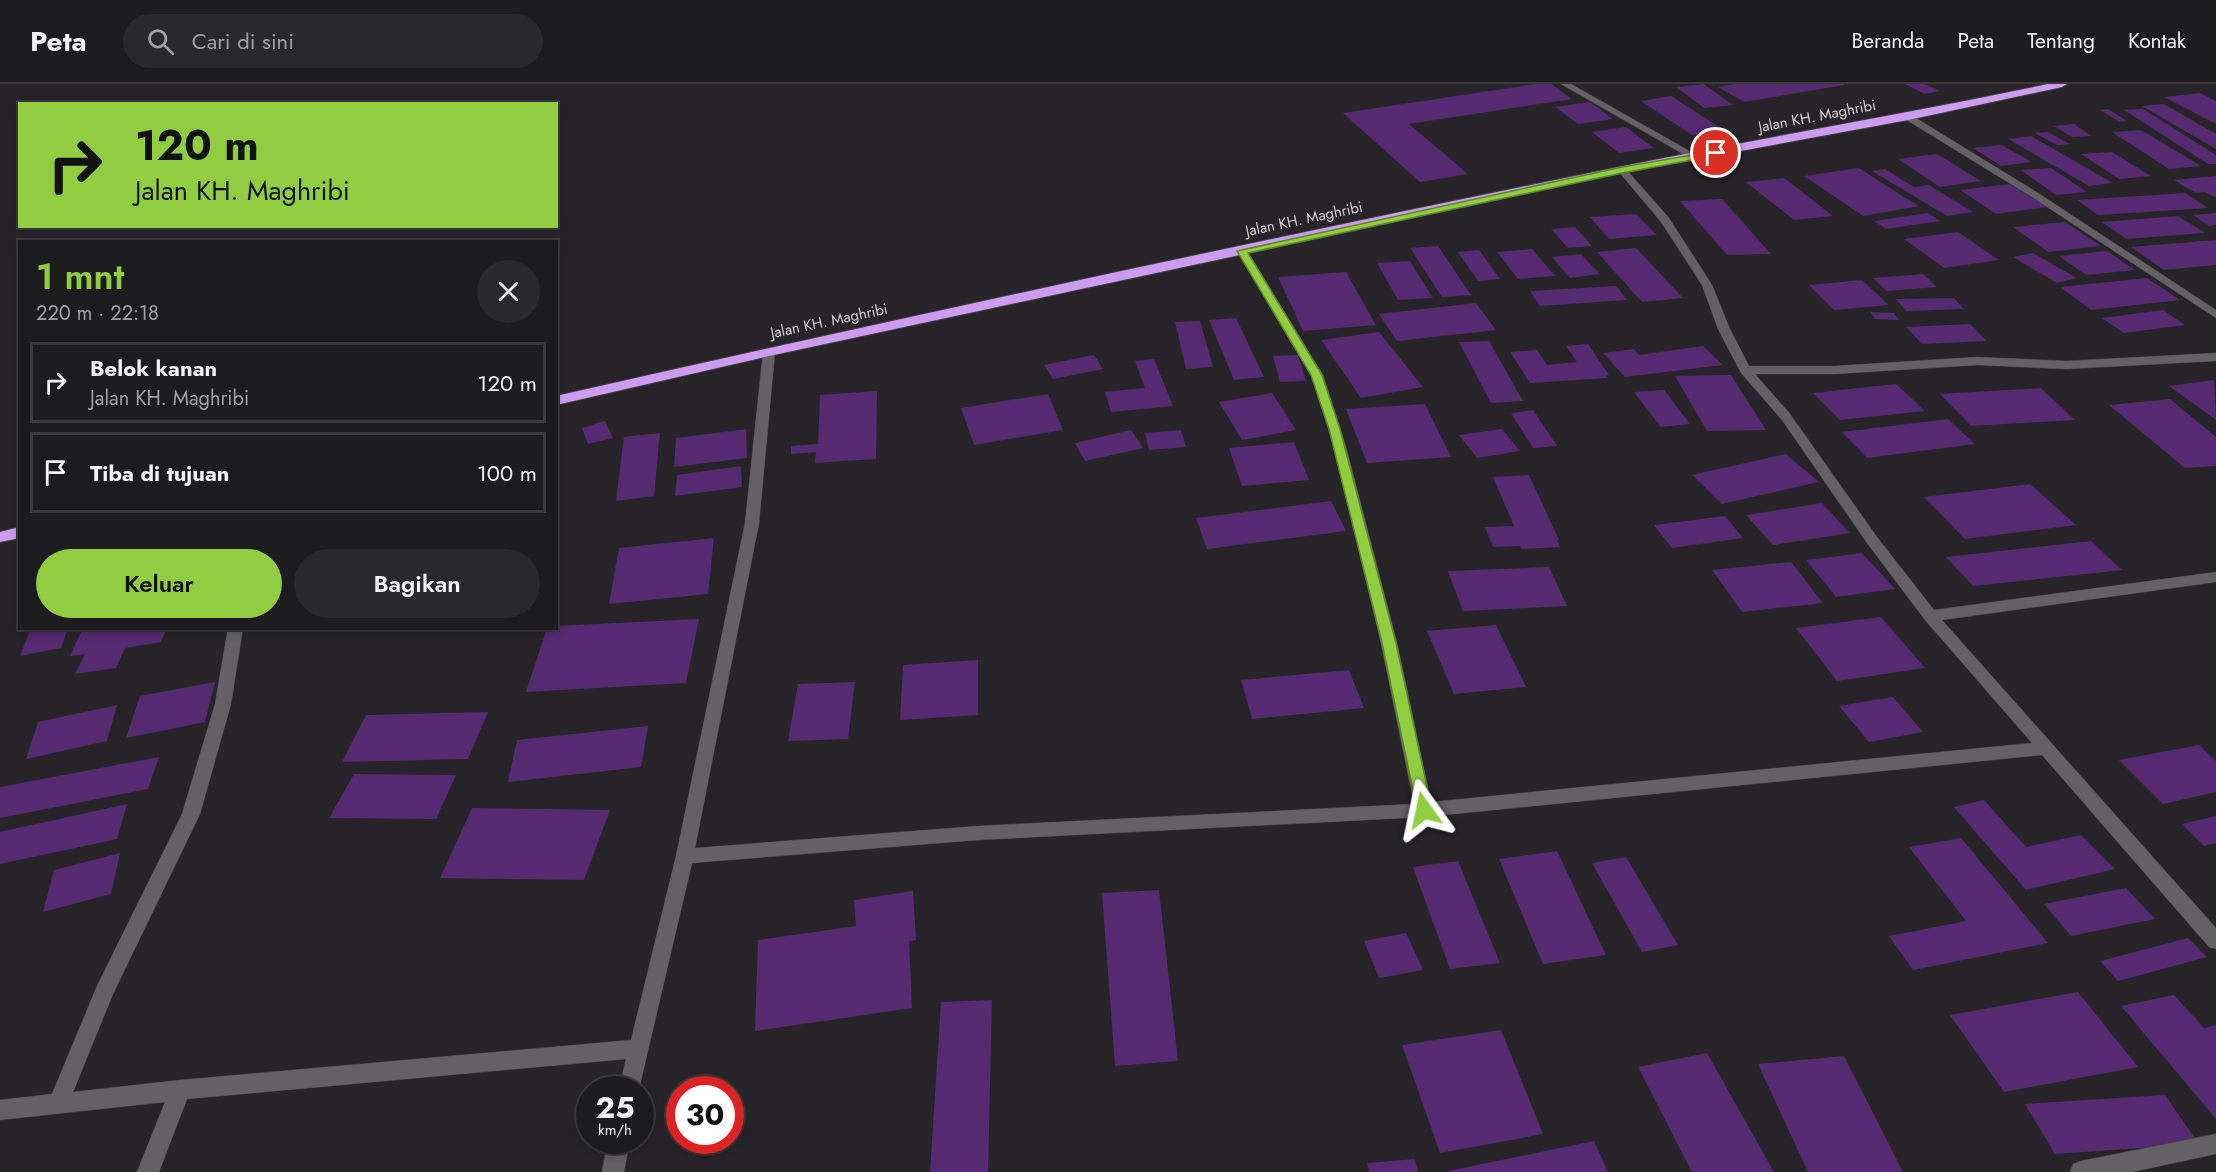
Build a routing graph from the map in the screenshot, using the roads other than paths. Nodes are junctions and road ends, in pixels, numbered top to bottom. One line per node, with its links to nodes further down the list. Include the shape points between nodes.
1 (1565, 84): 4 (street)
2 (2062, 84): 3 (highway, Jalan KH. Maghribi)
3 (1908, 117): 4 (highway, Jalan KH. Maghribi); 7 (street, via 2035,195)
4 (1695, 157): 5 (highway, Jalan KH. Maghribi)
5 (1622, 170): 6 (highway, Jalan KH. Maghribi); 10 (street, via 1665,220 1707,285)
6 (1242, 251): 8 (highway, Jalan KH. Maghribi); 18 (street, via 1317,375 1337,436 1389,643)
7 (2216, 315)
8 (769, 352): 11 (highway, Jalan KH. Maghribi); 19 (street, via 752,523)
9 (2216, 357): 10 (street, via 2066,365 1977,361 1834,370)
10 (1744, 370): 15 (street, via 1786,417)
11 (558, 401)
12 (18, 532): 13 (highway)
13 (0, 537)
14 (2216, 577): 15 (street)
15 (1930, 616): 17 (street)
16 (236, 630): 24 (street, via 223,704 191,814 104,992)
17 (2046, 748): 18 (street); 20 (street)
18 (1424, 810): 19 (street, via 990,832)
19 (685, 856): 21 (street)
20 (2216, 941)
21 (638, 1048): 22 (street); 23 (street)
22 (632, 1076)
23 (180, 1090): 24 (street); 28 (street)
24 (58, 1104): 25 (street)
25 (0, 1110)
26 (2216, 1144): 30 (street)
27 (616, 1154): 29 (street)
28 (148, 1172)
29 (613, 1172)
30 (2081, 1172)

